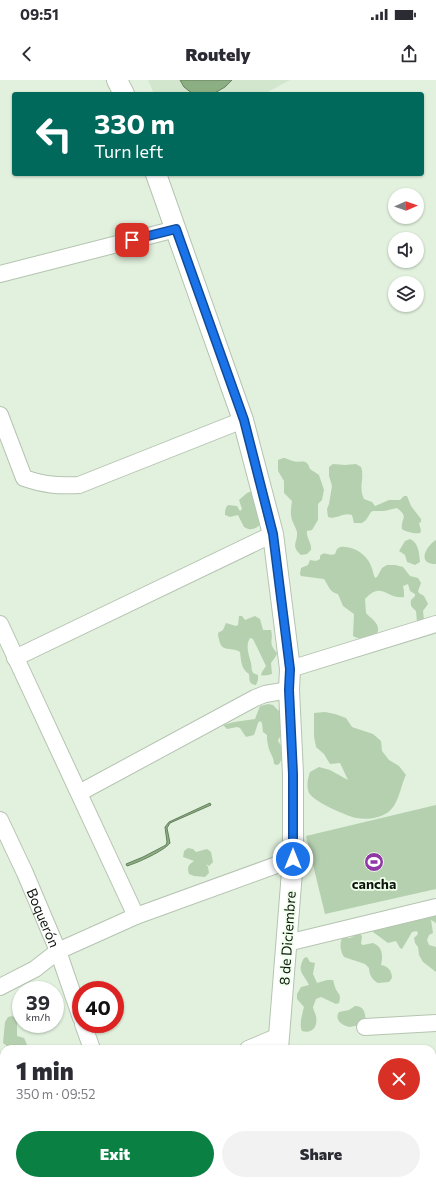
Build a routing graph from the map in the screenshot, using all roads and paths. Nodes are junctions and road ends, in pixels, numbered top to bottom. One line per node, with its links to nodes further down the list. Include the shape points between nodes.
1 (117, 80): 2 (street)
2 (123, 92)
3 (157, 176): 4 (street, 8 de Diciembre)
4 (176, 229): 5 (street); 7 (street, 8 de Diciembre)
5 (0, 274)
6 (0, 415): 7 (street, via 24,478 54,486 79,485)
7 (244, 420): 8 (street, 8 de Diciembre)
8 (273, 534): 11 (street); 12 (street, 8 de Diciembre)
9 (0, 624): 11 (street)
10 (436, 624): 12 (street)
11 (15, 658): 14 (street)
12 (290, 669): 13 (street, 8 de Diciembre)
13 (289, 690): 14 (street, via 255,698); 16 (street, 8 de Diciembre, via 293,774)
14 (79, 793): 18 (street)
15 (0, 820): 20 (street, Boquerón)
16 (293, 859): 18 (street); 19 (street, 8 de Diciembre)
17 (436, 907): 19 (street)
18 (136, 916): 20 (street)
19 (287, 943): 26 (street, 8 de Diciembre)
20 (58, 951): 21 (street, via 35,969); 22 (street, Boquerón)
21 (0, 987)
22 (72, 992)
23 (436, 1023): 24 (street)
24 (365, 1027)
25 (86, 1033): 27 (street)
26 (279, 1043): 28 (street)
27 (91, 1045)
28 (269, 1045)

